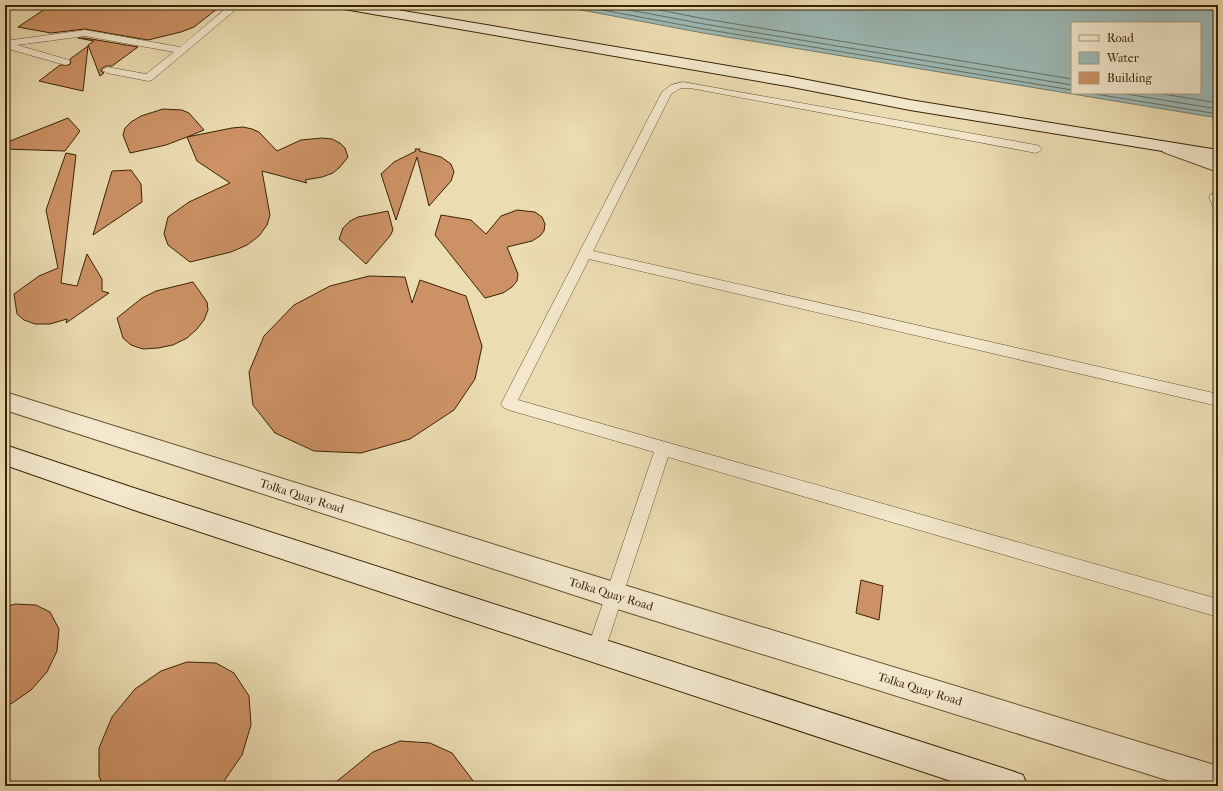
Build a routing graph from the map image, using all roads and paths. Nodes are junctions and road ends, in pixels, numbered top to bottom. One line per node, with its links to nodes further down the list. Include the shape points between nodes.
1 (236, 5): 4 (lane)
2 (344, 5): 7 (street)
3 (5, 45): 4 (lane, via 85,33); 5 (lane)
4 (182, 50): 6 (lane, via 148,78)
5 (65, 62)
6 (107, 70)
7 (1170, 148): 9 (street); 10 (street)
8 (1036, 149): 11 (lane, via 681,84 667,92)
9 (1218, 155)
10 (1218, 167)
11 (585, 254): 12 (lane); 14 (lane, via 509,404)
12 (1218, 400)
13 (5, 402): 16 (street, Tolka Quay Road)
14 (663, 449): 16 (lane); 17 (lane)
15 (5, 455): 18 (street)
16 (614, 596): 18 (lane); 19 (street, Tolka Quay Road)
17 (1218, 608)
18 (596, 650): 20 (street)
19 (1218, 781)
20 (1012, 786)

